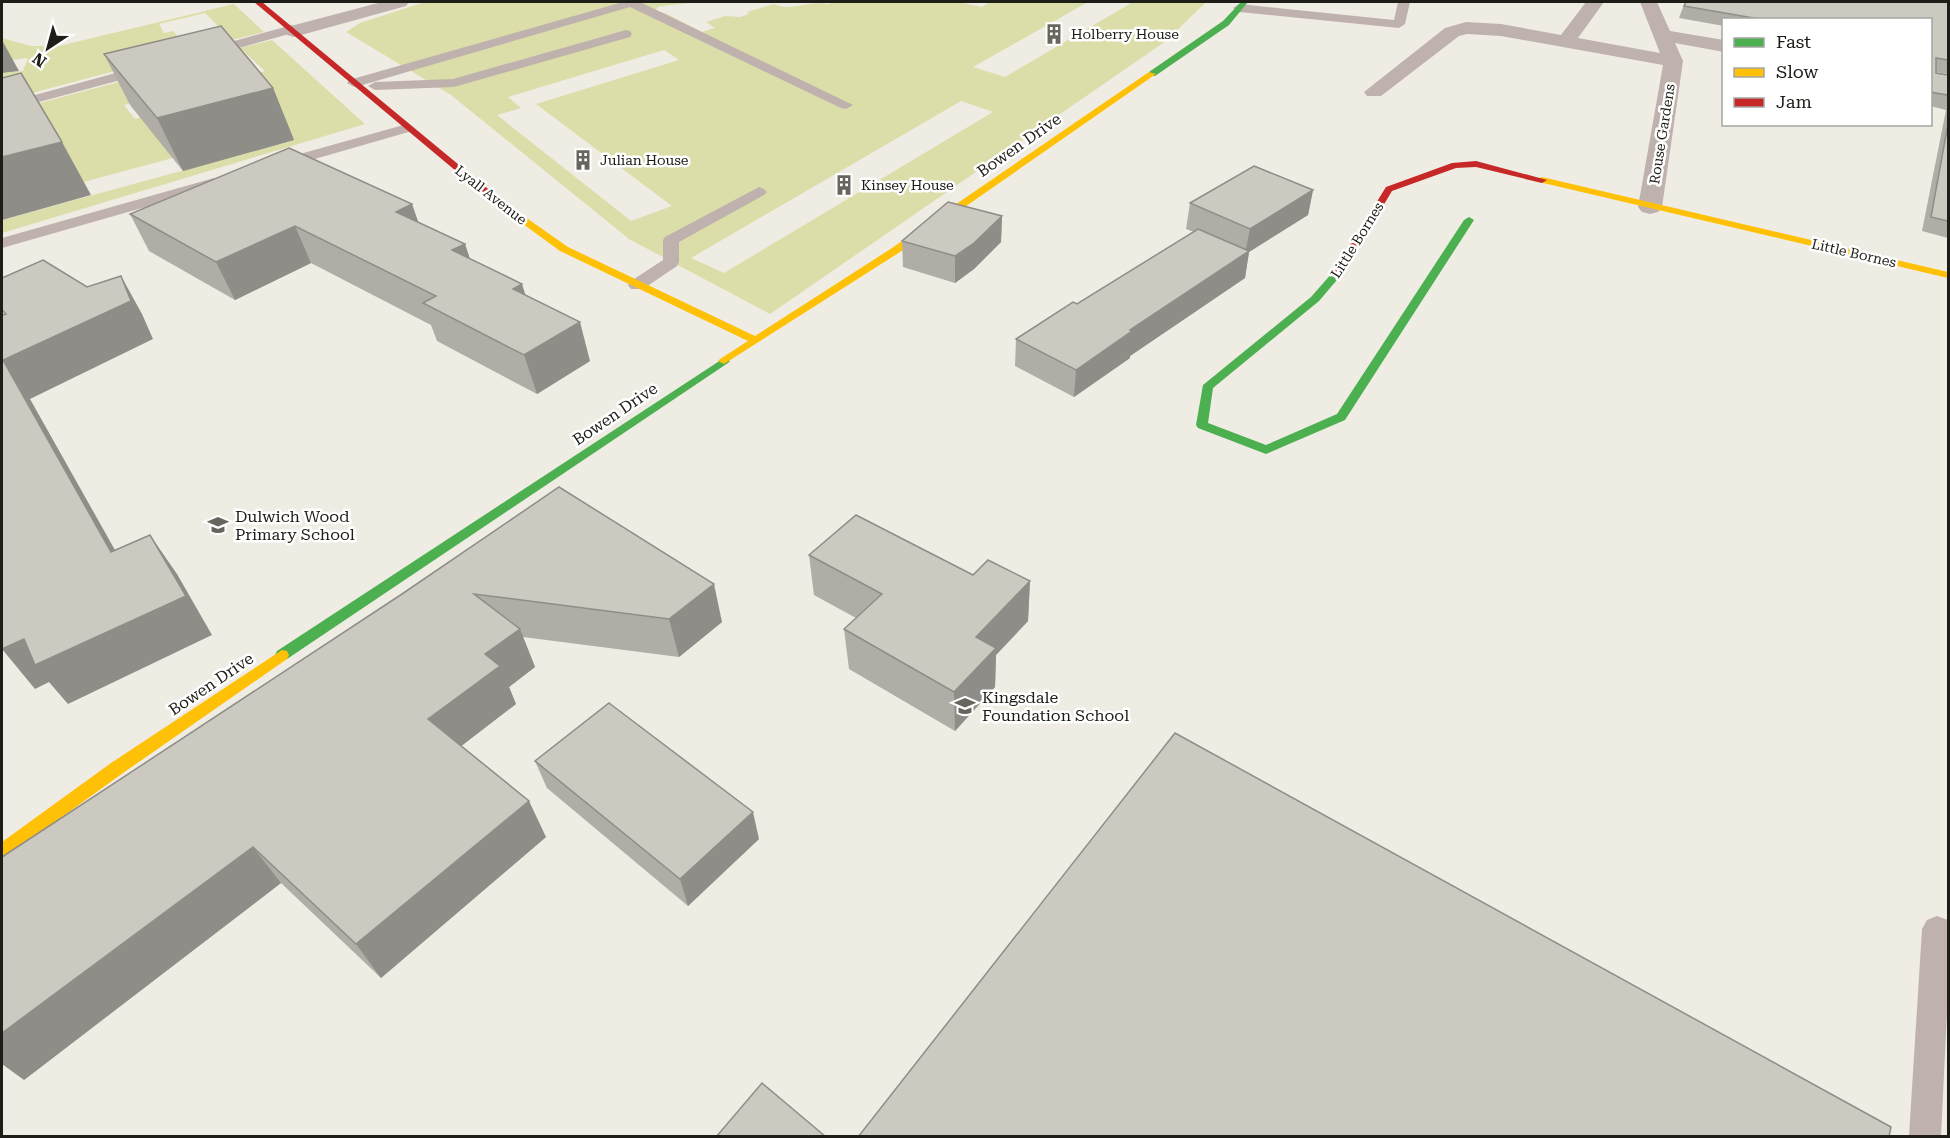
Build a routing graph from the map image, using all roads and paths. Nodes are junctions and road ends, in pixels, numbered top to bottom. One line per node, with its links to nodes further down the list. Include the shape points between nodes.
1 (258, 2): 8 (street, Lyall Avenue)
2 (400, 2): 8 (street)
3 (632, 2): 16 (lane); 18 (lane)
4 (1404, 2): 7 (lane, via 1399,24)
5 (1594, 2): 11 (street)
6 (1649, 2): 10 (street, Rouse Gardens)
7 (1241, 5): 29 (street, Bowen Drive, via 1226,22 896,250)
8 (293, 30): 12 (lane); 16 (street, Lyall Avenue)
9 (626, 34): 16 (lane, via 454,83)
10 (1664, 36): 13 (street); 14 (street, Rouse Gardens)
11 (1565, 43): 14 (street, Rouse Gardens); 17 (street, Rouse Gardens, via 1502,30 1466,28 1452,32)
12 (232, 46)
13 (1722, 46)
14 (1673, 61): 24 (street, Rouse Gardens)
15 (155, 66): 19 (lane)
16 (356, 85): 20 (street, Lyall Avenue)
17 (1374, 92)
18 (846, 105)
19 (2, 108)
20 (407, 128): 21 (lane); 28 (street, Lyall Avenue, via 521,221 564,249)
21 (262, 169)
22 (228, 179): 26 (lane)
23 (759, 192): 28 (lane, via 671,240 671,262)
24 (1650, 207): 25 (street, Little Bornes, via 1476,164 1455,165 1389,189 1337,274 1315,299 1207,387 1202,425 1266,450 1341,417); 27 (street, Little Bornes)
25 (1469, 220)
26 (2, 243)
27 (1948, 275)
28 (637, 285): 29 (street, Lyall Avenue)
29 (755, 340): 30 (street, Bowen Drive, via 334,619)
30 (2, 851)
31 (1948, 934): 32 (lane, via 1937,929)
32 (1926, 1137)

